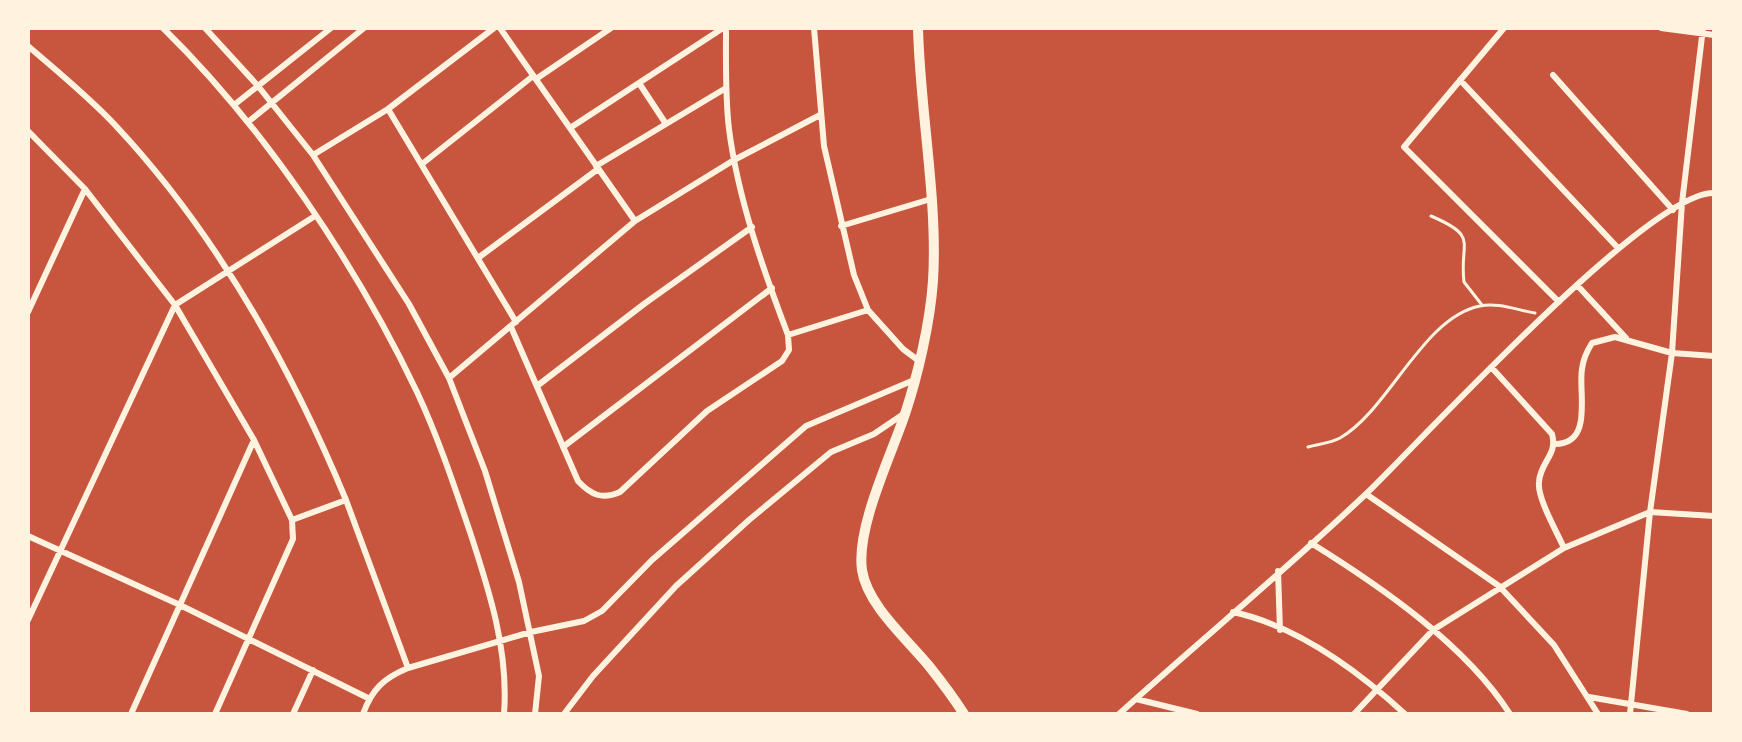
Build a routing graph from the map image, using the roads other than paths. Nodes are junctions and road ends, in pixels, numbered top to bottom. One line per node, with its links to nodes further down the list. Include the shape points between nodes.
1 (163, 28): 23 (street)
2 (205, 28): 20 (street)
3 (331, 28): 20 (street)
4 (364, 28): 22 (street)
5 (494, 28): 24 (street)
6 (500, 28): 17 (street)
7 (611, 28): 17 (street)
8 (725, 28): 19 (street); 21 (street)
9 (814, 28): 25 (street)
10 (918, 28): 36 (street, via 919,86)
11 (1504, 28): 18 (street)
12 (1661, 28): 13 (street)
13 (1703, 31): 14 (street); 37 (street)
14 (1713, 35)
15 (28, 46): 45 (street, via 115,124 172,191)
16 (1553, 75): 38 (street)
17 (535, 78): 28 (street); 32 (street)
18 (1460, 80): 43 (street); 48 (street, via 1404,147)
19 (639, 83): 27 (street); 28 (street)
20 (258, 86): 22 (street); 23 (street)
21 (726, 88): 27 (street); 31 (street)
22 (271, 101): 26 (street); 30 (street)
23 (234, 105): 26 (street)
24 (388, 109): 30 (street); 32 (street)
25 (820, 115): 31 (street); 41 (street)
26 (248, 123): 39 (street)
27 (666, 124): 33 (street)
28 (570, 128): 33 (street)
29 (28, 131): 34 (street)
30 (313, 154): 59 (street, via 409,304)
31 (734, 160): 40 (street); 42 (street)
32 (422, 164): 44 (street)
33 (597, 167): 40 (street); 44 (street)
34 (85, 189): 49 (street); 51 (street)
35 (1713, 193): 37 (street, via 1700,194)
36 (931, 199): 41 (street); 57 (street, via 933,282)
37 (1682, 203): 38 (street); 55 (street)
38 (1673, 210): 43 (street)
39 (315, 216): 45 (street); 84 (street, via 382,322 417,393 455,488 490,594)
40 (635, 221): 52 (street)
41 (842, 226): 50 (street, via 857,285)
42 (752, 227): 47 (street); 61 (street)
43 (1618, 248): 46 (street)
44 (478, 258): 52 (street)
45 (227, 271): 49 (street); 67 (street, via 303,402)
46 (1577, 285): 48 (street); 54 (street)
47 (772, 288): 53 (street); 65 (street)
48 (1559, 302): 58 (street)
49 (175, 305): 63 (street); 74 (street)
50 (868, 310): 53 (street); 57 (street)
51 (28, 312)
52 (514, 325): 59 (street); 61 (street)
53 (788, 335): 65 (street, via 789,350 782,361 707,411 620,492 605,497 585,489)
54 (1627, 339): 55 (street); 64 (street, via 1615,337 1593,343 1582,368 1580,426 1568,440)
55 (1672, 353): 56 (street); 68 (street)
56 (1713, 356)
57 (919, 362): 60 (street)
58 (1492, 368): 64 (street, via 1541,419); 66 (street)
59 (449, 378): 82 (street, via 485,471)
60 (914, 380): 62 (street); 82 (street, via 806,426 676,537 602,611 562,628)
61 (537, 386): 65 (street)
62 (905, 413): 98 (street, via 874,434 831,452 748,520 676,586 593,676); 99 (street, via 862,540 862,573 882,610)
63 (254, 440): 70 (street); 77 (street)
64 (1555, 444): 73 (street, via 1538,484)
65 (563, 447)
66 (1366, 494): 72 (street); 76 (street)
67 (346, 500): 70 (street); 85 (street)
68 (1650, 512): 69 (street); 73 (street); 91 (street)
69 (1713, 516)
70 (292, 520): 83 (street, via 292,539)
71 (28, 536): 74 (street)
72 (1311, 543): 75 (street); 81 (street)
73 (1564, 548): 76 (street)
74 (60, 551): 77 (street); 79 (street)
75 (1278, 572): 78 (street); 80 (street)
76 (1499, 586): 81 (street); 88 (street, via 1554,645)
77 (180, 605): 83 (street); 92 (street)
78 (1233, 612): 80 (street); 90 (street)
79 (28, 620)
80 (1280, 630): 87 (street, via 1358,672)
81 (1433, 630): 87 (street); 104 (street, via 1475,670)
82 (531, 632): 84 (street); 97 (street, via 539,676)
83 (250, 640): 86 (street); 93 (street)
84 (500, 641): 85 (street); 96 (street)
85 (408, 668): 89 (street, via 388,676)
86 (313, 670): 89 (street); 94 (street)
87 (1377, 689): 102 (street); 103 (street)
88 (1589, 697): 91 (street); 105 (street)
89 (369, 698): 95 (street)
90 (1136, 699): 100 (street); 101 (street)
91 (1631, 705): 106 (street); 107 (street)
92 (131, 714)
93 (215, 714)
94 (293, 714)
95 (363, 714)
96 (504, 714)
97 (535, 714)
98 (564, 714)
99 (964, 714)
100 (1119, 714)
101 (1197, 714)
102 (1354, 714)
103 (1405, 714)
104 (1510, 714)
105 (1598, 714)
106 (1630, 714)
107 (1687, 714)

